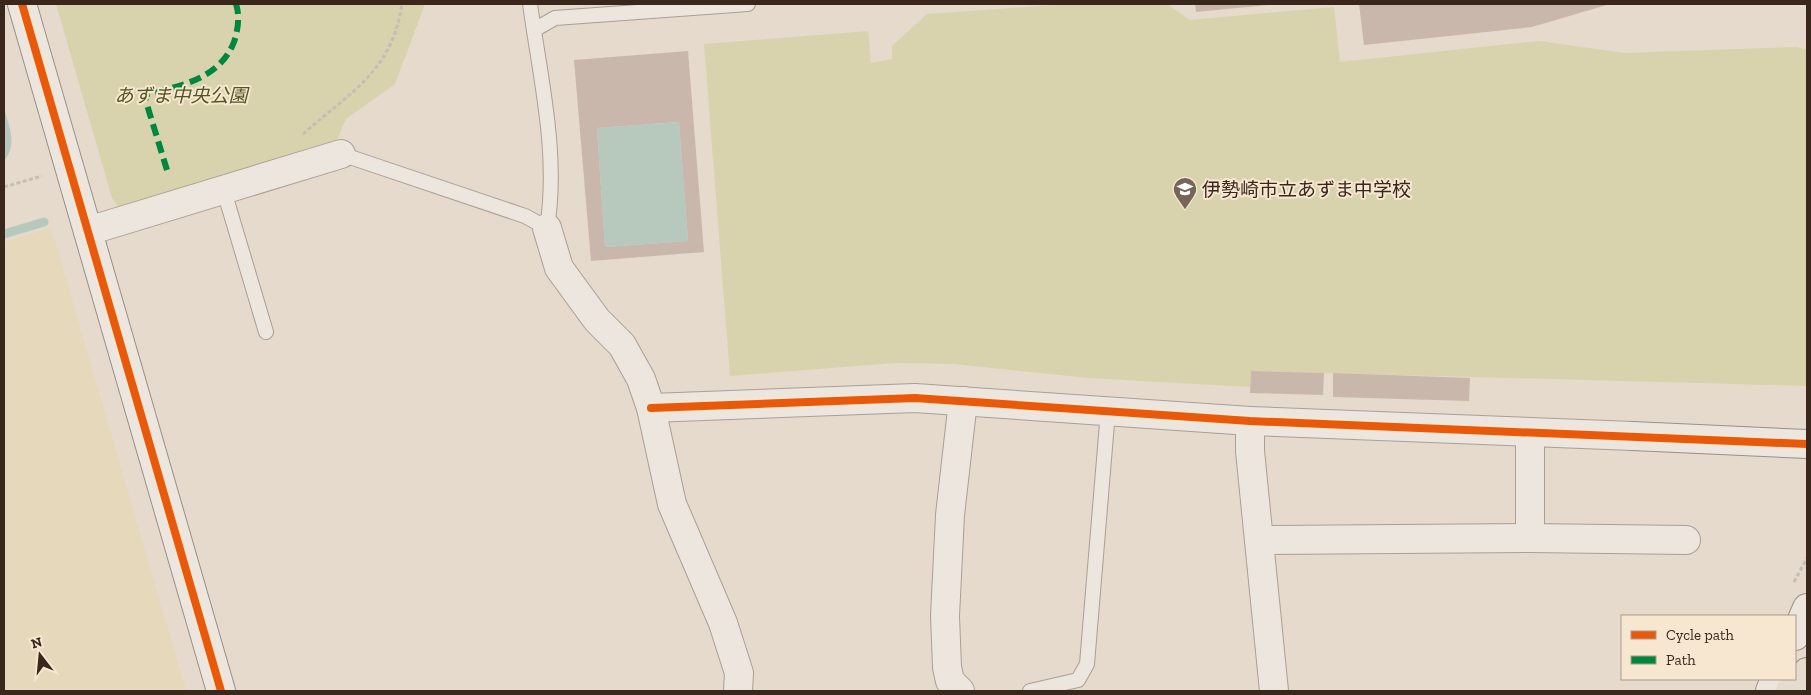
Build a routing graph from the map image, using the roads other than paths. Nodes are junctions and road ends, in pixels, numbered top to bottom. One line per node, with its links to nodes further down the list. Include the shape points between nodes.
1 (22, 4): 8 (street)
2 (530, 4): 4 (lane)
3 (748, 4): 4 (lane, via 555,18)
4 (534, 30): 7 (lane, via 550,151 552,195)
5 (341, 154): 6 (street); 7 (lane, via 525,216)
6 (224, 191): 8 (street); 9 (lane)
7 (547, 228): 11 (street, via 559,268 597,320 622,345 641,380)
8 (88, 231): 22 (street)
9 (266, 332)
10 (964, 401): 11 (street, via 915,398); 12 (street); 24 (street, via 950,515 945,616 947,668 950,681)
11 (651, 408): 23 (street, via 672,504 723,623 739,673)
12 (1108, 411): 13 (street); 25 (lane, via 1086,664 1078,680)
13 (1250, 421): 14 (street); 17 (street)
14 (1530, 434): 15 (street); 16 (street)
15 (1807, 444)
16 (1530, 538): 17 (street); 18 (street)
17 (1259, 540): 26 (street)
18 (1686, 540)
19 (1798, 599): 20 (street)
20 (1796, 624)
21 (1807, 672): 27 (main road)
22 (221, 691)
23 (738, 691)
24 (960, 691)
25 (1030, 691)
26 (1274, 691)
27 (1790, 691)

